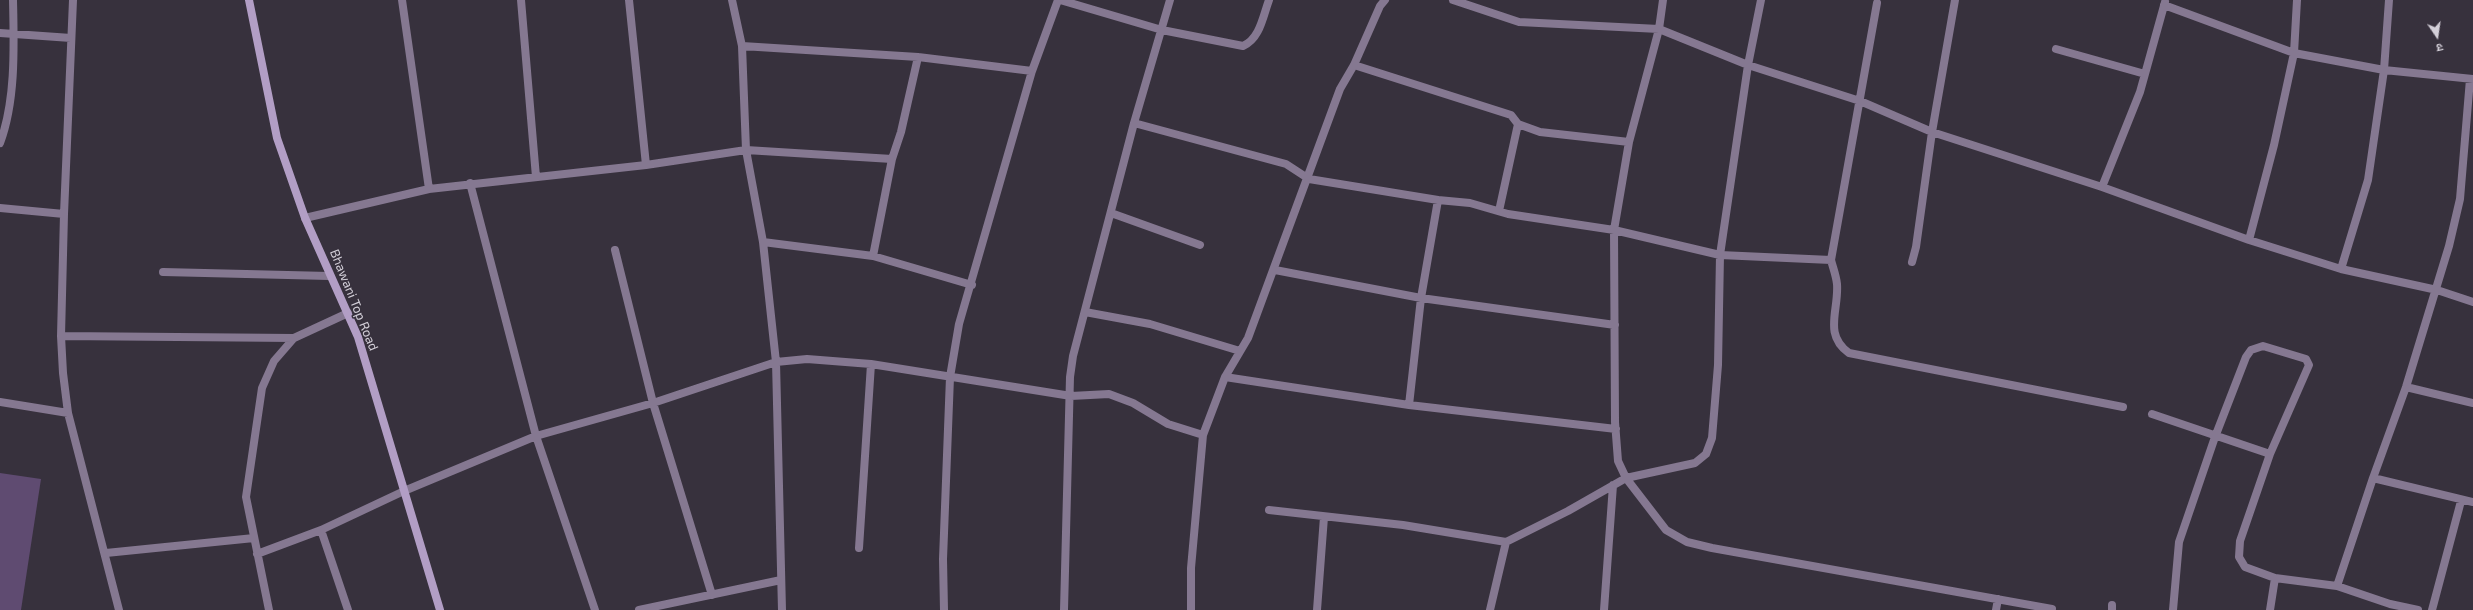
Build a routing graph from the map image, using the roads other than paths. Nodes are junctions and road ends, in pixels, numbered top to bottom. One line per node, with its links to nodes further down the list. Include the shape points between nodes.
1 (13, 0): 23 (street)
2 (73, 0): 24 (street)
3 (249, 0): 54 (street, Bhawani Top Road, via 277,138)
4 (402, 0): 48 (street)
5 (520, 0): 44 (street)
6 (628, 0): 43 (street)
7 (732, 0): 25 (street)
8 (1059, 0): 21 (street); 32 (street)
9 (1170, 0): 21 (street)
10 (1269, 0): 21 (street, via 1256,35 1251,43 1243,46)
11 (1385, 0): 29 (street)
12 (1453, 0): 20 (street, via 1519,22)
13 (1664, 0): 20 (street)
14 (1761, 0): 30 (street)
15 (1955, 0): 38 (street)
16 (2297, 0): 27 (street)
17 (2389, 0): 31 (street)
18 (1877, 3): 35 (street)
19 (2164, 3): 27 (street); 33 (street)
20 (1659, 29): 30 (street); 39 (street)
21 (1162, 30): 36 (street)
22 (0, 34): 23 (street)
23 (14, 34): 24 (street); 40 (street, via 8,116)
24 (71, 38): 52 (street)
25 (742, 46): 28 (street); 41 (street)
26 (2056, 49): 33 (street)
27 (2294, 52): 31 (street); 56 (street, via 2274,145)
28 (918, 57): 32 (street); 42 (street, via 901,132)
29 (1354, 65): 37 (street, via 1511,115); 45 (street, via 1340,89)
30 (1748, 65): 35 (street); 60 (street)
31 (2384, 70): 34 (street); 64 (street, via 2368,180)
32 (1032, 71): 68 (street)
33 (2145, 74): 47 (street)
34 (2471, 79): 69 (street, via 2460,199)
35 (1860, 101): 38 (street); 62 (street)
36 (1134, 124): 45 (street, via 1286,164); 53 (street)
37 (1518, 124): 39 (street, via 1540,132); 51 (street)
38 (1932, 132): 47 (street); 63 (street)
39 (1629, 142): 55 (street)
40 (0, 143)
41 (746, 150): 42 (street); 43 (street); 57 (street)
42 (892, 159): 61 (street)
43 (646, 165): 44 (street)
44 (536, 177): 46 (street)
45 (1308, 179): 49 (street); 65 (street)
46 (470, 183): 48 (street); 93 (street)
47 (2102, 187): 56 (street)
48 (429, 189): 54 (street)
49 (1438, 200): 51 (street); 70 (street)
50 (0, 208): 52 (street)
51 (1499, 211): 55 (street)
52 (64, 214): 75 (street)
53 (1111, 214): 58 (street); 72 (street)
54 (305, 218): 67 (street, Bhawani Top Road, via 317,241)
55 (1614, 230): 60 (street); 74 (street)
56 (2249, 240): 64 (street)
57 (763, 242): 61 (street); 78 (street)
58 (1200, 245)
59 (615, 250): 85 (street)
60 (1720, 255): 62 (street); 96 (street, via 1718,365 1712,438 1706,454 1695,463)
61 (873, 256): 68 (street)
62 (1831, 260): 88 (street, via 1837,286 1834,330 1839,345 1849,353)
63 (1912, 262)
64 (2341, 269): 69 (street)
65 (1275, 270): 70 (street); 77 (street, via 1248,338)
66 (163, 272): 67 (street)
67 (329, 276): 73 (street, Bhawani Top Road)
68 (972, 285): 80 (street, via 959,324)
69 (2437, 290): 71 (street); 82 (street)
70 (1421, 298): 74 (street); 87 (street)
71 (2473, 302)
72 (1085, 312): 77 (street, via 1150,324); 83 (street, via 1073,356)
73 (348, 313): 76 (street); 99 (street, Bhawani Top Road, via 358,337)
74 (1614, 325): 91 (street)
75 (61, 336): 76 (street); 89 (street)
76 (294, 338): 105 (street, via 274,361 262,388 246,496)
77 (1240, 351): 81 (street)
78 (776, 362): 79 (street, via 807,359); 85 (street); 111 (street)
79 (871, 364): 80 (street); 107 (street)
80 (950, 377): 83 (street); 125 (street, via 943,559)
81 (1225, 377): 87 (street); 92 (street)
82 (2406, 387): 86 (street); 97 (street)
83 (1071, 396): 92 (street, via 1109,394 1133,403 1168,424); 126 (street)
84 (0, 402): 89 (street)
85 (653, 403): 93 (street); 113 (street)
86 (2473, 403)
87 (1409, 405): 91 (street)
88 (2123, 408)
89 (68, 412): 108 (street)
90 (2152, 414): 94 (street)
91 (1616, 429): 96 (street, via 1618,461)
92 (1203, 435): 127 (street, via 1191,568)
93 (536, 436): 99 (street); 122 (street)
94 (2215, 437): 95 (street); 95 (street, via 2251,350 2264,346 2306,360 2309,365); 132 (street, via 2180,542)
95 (2270, 454): 110 (street, via 2240,542 2240,558 2246,567)
96 (1626, 478): 98 (street); 114 (street, via 1666,530 1687,542)
97 (2373, 478): 100 (street); 112 (street)
98 (1613, 485): 106 (street); 130 (street)
99 (404, 491): 104 (street); 121 (street, Bhawani Top Road)
100 (2460, 501): 101 (street); 135 (street)
101 (2473, 502)
102 (1269, 510): 103 (street)
103 (1324, 516): 106 (street, via 1403,525); 128 (street)
104 (321, 530): 109 (street); 120 (street)
105 (254, 538): 108 (street); 109 (street)
106 (1506, 542): 129 (street)
107 (859, 548)
108 (106, 552): 118 (street)
109 (257, 554): 119 (street)
110 (2275, 578): 112 (street); 133 (street)
111 (781, 580): 113 (street); 124 (street)
112 (2337, 586): 115 (street)
113 (712, 595): 116 (street)
114 (1998, 600): 117 (street); 131 (street)
115 (2390, 607): 134 (street)
116 (664, 608): 123 (street)
117 (2052, 609)
118 (118, 610)
119 (269, 610)
120 (348, 610)
121 (440, 610)
122 (595, 610)
123 (639, 610)
124 (782, 610)
125 (944, 610)
126 (1064, 610)
127 (1191, 610)
128 (1317, 610)
129 (1490, 610)
130 (1604, 610)
131 (1996, 610)
132 (2173, 610)
133 (2270, 610)
134 (2418, 610)
135 (2432, 610)

